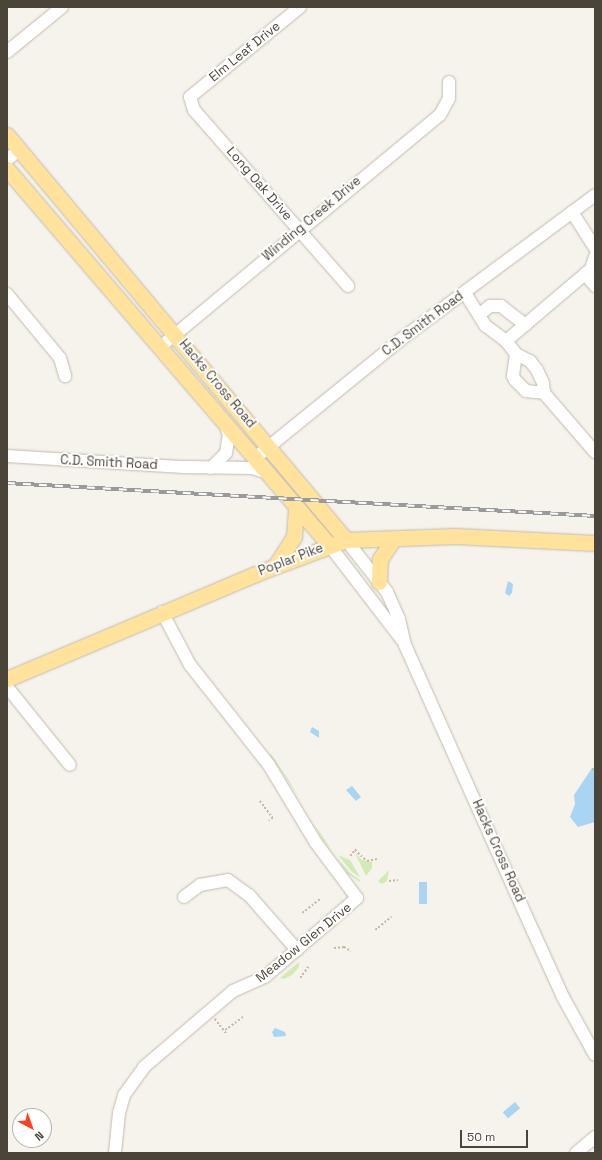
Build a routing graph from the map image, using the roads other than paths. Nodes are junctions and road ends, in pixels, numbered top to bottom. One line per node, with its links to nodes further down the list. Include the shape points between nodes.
1 (62, 7): 3 (street)
2 (300, 7): 5 (street, Elm Leaf Drive)
3 (7, 52)
4 (449, 82): 12 (street, Winding Creek Drive, via 449,98 440,114)
5 (190, 97): 12 (street, Long Oak Drive, via 194,110)
6 (7, 135): 7 (main road, Hacks Cross Road)
7 (19, 150): 8 (street); 22 (main road, Hacks Cross Road)
8 (7, 160)
9 (7, 169): 24 (main road, Hacks Cross Road)
10 (595, 194): 11 (street, C.D. Smith Road)
11 (572, 212): 13 (street); 18 (street, C.D. Smith Road)
12 (299, 229): 16 (street, Long Oak Drive); 22 (street, Winding Creek Drive)
13 (595, 248)
14 (595, 259): 15 (street, via 591,269)
15 (585, 274): 17 (street); 21 (street)
16 (348, 286)
17 (595, 286)
18 (465, 293): 20 (street); 29 (street, C.D. Smith Road, via 400,340)
19 (7, 294): 26 (street, via 60,358)
20 (480, 314): 21 (street, via 490,306 501,306); 23 (street, via 486,326)
21 (525, 325): 23 (street)
22 (175, 333): 24 (street, Winding Creek Drive); 29 (main road, Hacks Cross Road)
23 (506, 341): 25 (street)
24 (159, 348): 28 (main road, Hacks Cross Road)
25 (516, 354): 27 (street, via 530,361 537,370); 27 (street, via 513,376 515,380 526,391)
26 (65, 376)
27 (544, 393): 30 (street)
28 (223, 420): 32 (main road, Hacks Cross Road); 33 (street, via 229,435 228,445 226,453)
29 (269, 446): 32 (street, C.D. Smith Road); 36 (main road, Hacks Cross Road)
30 (595, 452)
31 (7, 456): 33 (street, C.D. Smith Road)
32 (255, 458): 34 (main road, Hacks Cross Road)
33 (211, 468): 34 (street, C.D. Smith Road, via 253,468)
34 (267, 473): 35 (main road, Hacks Cross Road)
35 (296, 508): 39 (main road, Hacks Cross Road); 40 (main road, via 294,537)
36 (346, 540): 37 (main road, Poplar Pike); 39 (main road, Poplar Pike); 41 (street, Hacks Cross Road)
37 (393, 540): 38 (main road, Poplar Pike, via 454,536); 41 (main road, via 380,559)
38 (595, 543)
39 (330, 546): 40 (main road, Poplar Pike); 43 (street, Hacks Cross Road)
40 (275, 566): 42 (main road, Poplar Pike)
41 (379, 582): 43 (street, Hacks Cross Road, via 399,619)
42 (162, 612): 44 (main road, Poplar Pike); 48 (street, Meadow Glen Drive, via 190,665 269,765 316,843 356,895 352,904)
43 (406, 645): 49 (street, Hacks Cross Road, via 563,997)
44 (7, 679)
45 (7, 688): 46 (street)
46 (70, 765)
47 (184, 897): 48 (street, via 200,885 228,880 249,895)
48 (297, 950): 51 (street, Meadow Glen Drive, via 261,980 233,991 144,1067 124,1095 119,1113)
49 (595, 1054)
50 (595, 1137): 52 (street)
51 (115, 1153)
52 (576, 1153)

